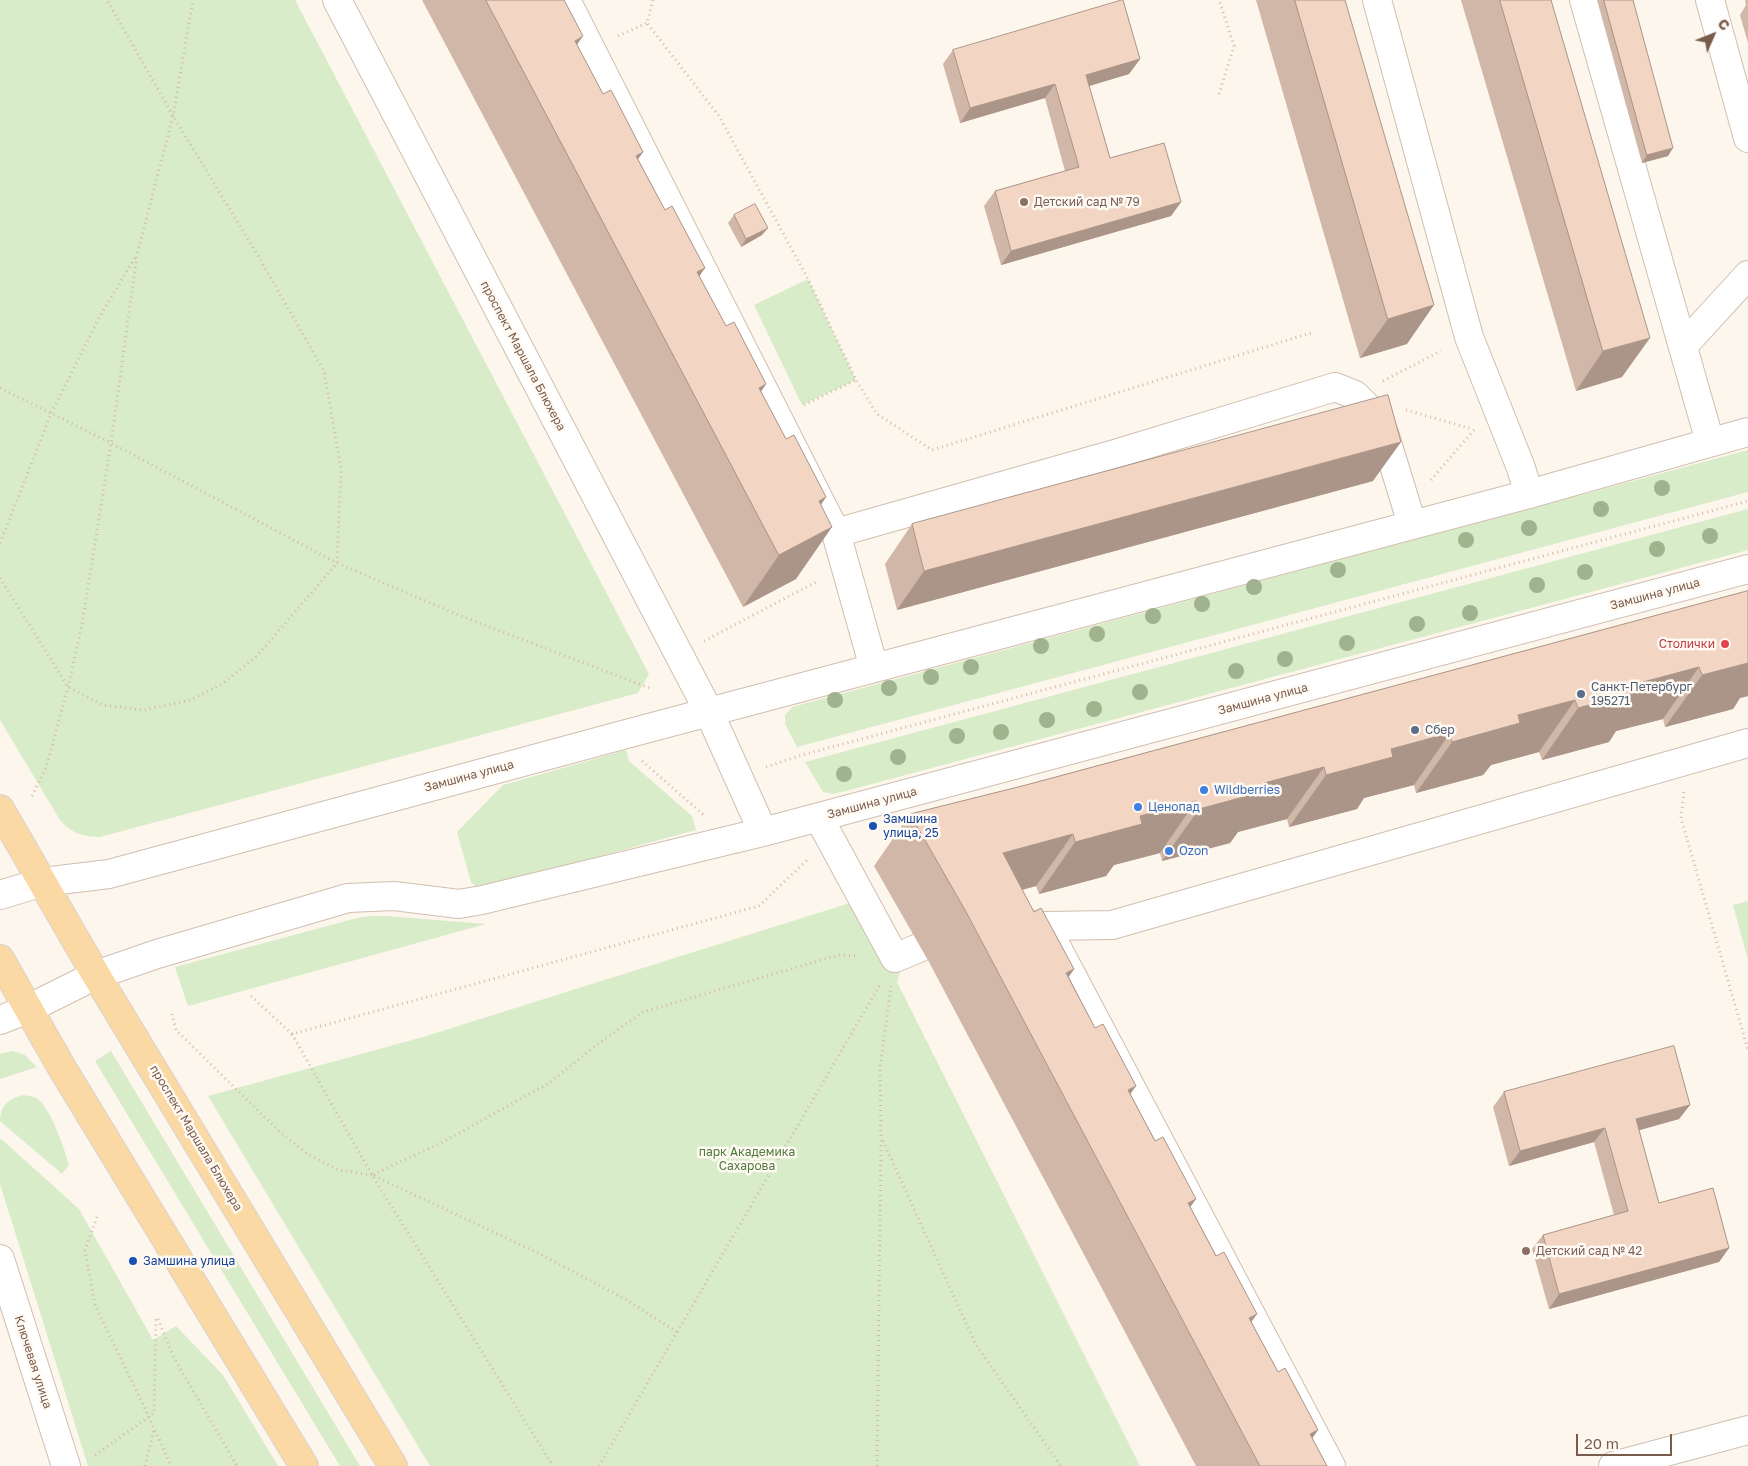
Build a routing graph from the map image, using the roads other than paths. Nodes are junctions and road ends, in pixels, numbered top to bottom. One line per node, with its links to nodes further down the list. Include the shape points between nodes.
1 (337, 0): 16 (street, проспект Маршала Блюхера)
2 (566, 0): 13 (street)
3 (1378, 0): 11 (street, via 1469,337)
4 (1584, 0): 8 (street)
5 (1710, 0): 6 (street)
6 (1748, 138)
7 (1748, 275): 8 (street)
8 (1684, 345): 10 (street)
9 (1748, 432): 10 (street, Замшина улица)
10 (1710, 442): 11 (street, Замшина улица)
11 (1529, 494): 12 (street, Замшина улица)
12 (1412, 524): 13 (street, via 1385,436 1373,412 1355,395 1335,387 1115,454); 15 (street, Замшина улица)
13 (836, 533): 15 (street)
14 (1748, 569): 19 (street, Замшина улица)
15 (874, 668): 16 (street, Замшина улица)
16 (709, 712): 20 (street, проспект Маршала Блюхера); 21 (street, Замшина улица, via 109,874)
17 (1748, 743): 24 (street, via 1112,925)
18 (0, 809): 21 (main road, проспект Маршала Блюхера)
19 (824, 828): 20 (street, Замшина улица); 25 (street, via 895,958)
20 (763, 832): 27 (street, Замшина улица, via 459,904 394,896 348,898)
21 (43, 882): 22 (street, Замшина улица); 27 (main road, проспект Маршала Блюхера)
22 (0, 894)
23 (993, 922): 24 (street)
24 (1045, 926): 35 (street)
25 (920, 947)
26 (0, 959): 28 (main road)
27 (96, 975): 28 (street, Замшина улица); 34 (main road, проспект Маршала Блюхера)
28 (28, 1009): 29 (street, Замшина улица); 33 (main road)
29 (0, 1020)
30 (0, 1259): 32 (street, Ключевая улица)
31 (1748, 1430): 36 (street)
32 (77, 1463)
33 (304, 1466)
34 (393, 1466)
35 (1331, 1466)
36 (1613, 1466)

